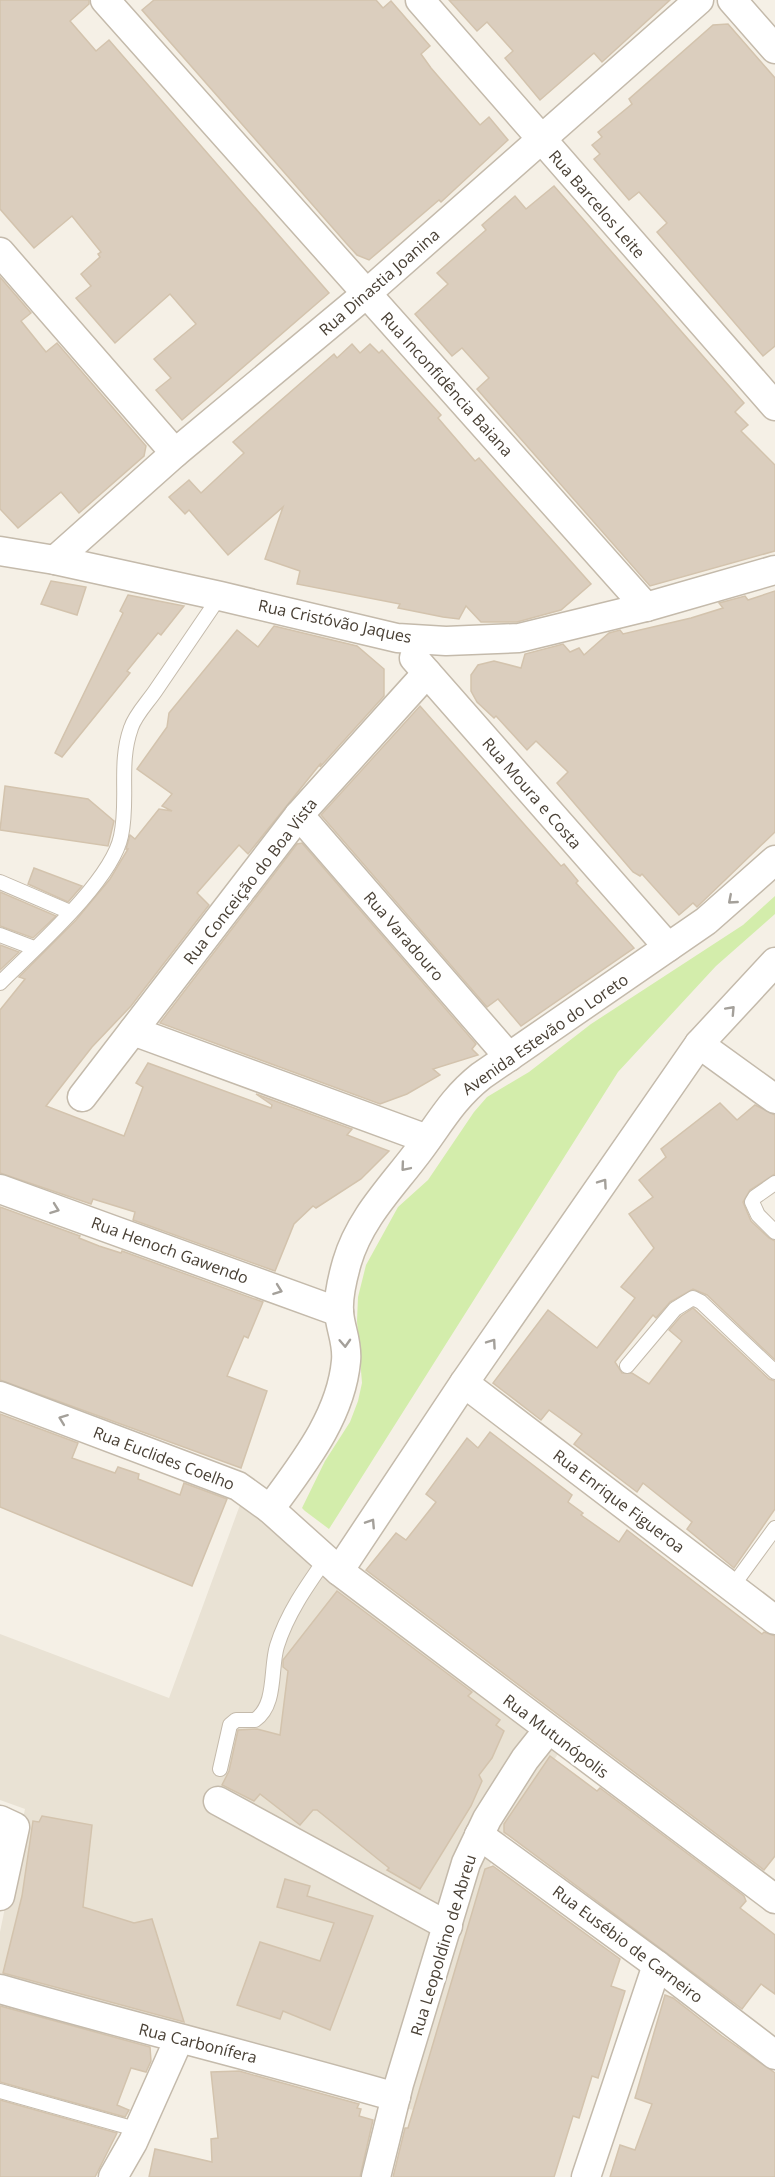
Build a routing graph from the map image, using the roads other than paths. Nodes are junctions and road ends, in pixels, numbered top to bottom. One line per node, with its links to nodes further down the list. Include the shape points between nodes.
1 (105, 0): 8 (street, Rua Inconfidência Baiana)
2 (420, 0): 6 (street, Rua Barcelos Leite)
3 (699, 0): 6 (street, Rua Dinastia Joanina)
4 (732, 0): 5 (street)
5 (775, 49)
6 (541, 141): 8 (street, Rua Dinastia Joanina); 9 (street, Rua Barcelos Leite)
7 (0, 252): 10 (street)
8 (366, 294): 10 (street, Rua Dinastia Joanina); 15 (street, Rua Inconfidência Baiana)
9 (775, 406)
10 (175, 453): 12 (street, Rua Dinastia Joanina)
11 (0, 551): 12 (street, Rua Cristóvão Jaques)
12 (56, 560): 14 (street, Rua Cristóvão Jaques)
13 (775, 570): 15 (street, Rua Cristóvão Jaques)
14 (220, 596): 16 (street, Rua Cristóvão Jaques); 21 (lane, via 131,725 124,751 125,813 121,839 108,865)
15 (646, 607): 16 (street, Rua Cristóvão Jaques, via 519,638)
16 (398, 638): 17 (street, Rua Moura e Costa)
17 (427, 673): 18 (street, Rua Conceição do Boa Vista); 23 (street, Rua Moura e Costa)
18 (299, 815): 27 (street, Rua Conceição do Boa Vista); 29 (street, Rua Varadouro)
19 (775, 860): 23 (street, Avenida Estevão do Loreto, one-way to 23, via 722,908)
20 (0, 882): 21 (lane)
21 (70, 912): 24 (lane)
22 (0, 934): 24 (lane)
23 (668, 947): 29 (street, Avenida Estevão do Loreto)
24 (34, 948): 26 (lane)
25 (775, 962): 28 (street, one-way to 25)
26 (0, 983)
27 (133, 1031): 30 (street, Rua Conceição do Boa Vista); 32 (street)
28 (699, 1044): 31 (street); 39 (street, one-way to 28)
29 (509, 1057): 32 (street, Avenida Estevão do Loreto, via 461,1092)
30 (82, 1097)
31 (775, 1099)
32 (427, 1139): 36 (street, Avenida Estevão do Loreto, one-way to 36, via 364,1223 347,1263)
33 (775, 1183): 35 (lane, via 752,1202 758,1215)
34 (0, 1189): 36 (street, Rua Henoch Gawendo, one-way to 36)
35 (775, 1232)
36 (339, 1312): 41 (street, Avenida Estevão do Loreto, one-way to 41, via 346,1361 339,1394 324,1428)
37 (627, 1366): 38 (lane, via 675,1309 693,1298)
38 (775, 1372)
39 (464, 1383): 43 (street, one-way to 39); 44 (street, Rua Enrique Figueroa)
40 (0, 1396): 41 (street, Rua Euclides Coelho, one-way to 40, via 238,1486)
41 (270, 1509): 43 (street, Rua Euclides Coelho)
42 (775, 1528): 44 (lane)
43 (332, 1566): 46 (street, Rua Mutunópolis); 47 (lane, via 300,1597 284,1626 266,1708 255,1720 236,1720 230,1725)
44 (732, 1587): 45 (street, Rua Enrique Figueroa)
45 (775, 1620)
46 (548, 1730): 50 (street, Rua Leopoldino de Abreu, via 525,1759); 52 (street, Rua Mutunópolis)
47 (220, 1769)
48 (218, 1801): 53 (street)
49 (0, 1820): 51 (street, via 15,1827)
50 (479, 1834): 53 (street, Rua Leopoldino de Abreu, via 466,1863); 54 (street, Rua Eusébio de Carneiro)
51 (0, 1896)
52 (775, 1899)
53 (448, 1926): 59 (street, Rua Leopoldino de Abreu)
54 (657, 1965): 57 (street, Rua Eusébio de Carneiro); 63 (street)
55 (0, 1989): 56 (street, Rua Carbonífera)
56 (179, 2039): 59 (street, Rua Carbonífera); 60 (street)
57 (775, 2055)
58 (0, 2091): 60 (lane)
59 (396, 2097): 62 (street, Rua Leopoldino de Abreu)
60 (139, 2130): 61 (street)
61 (113, 2177)
62 (376, 2177)
63 (586, 2177)

